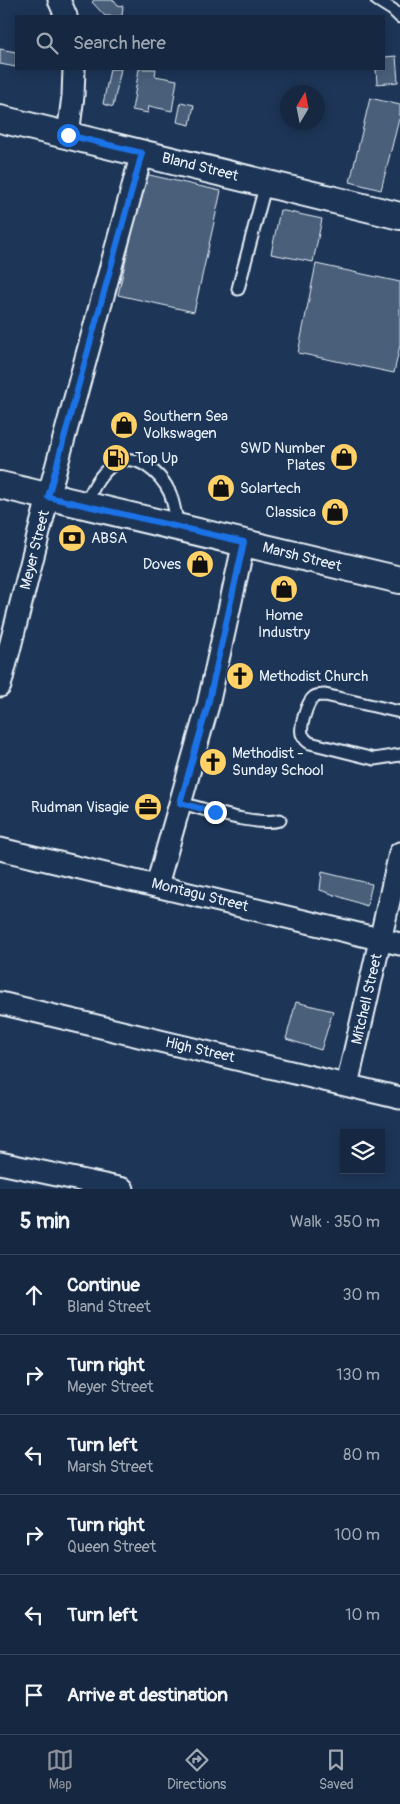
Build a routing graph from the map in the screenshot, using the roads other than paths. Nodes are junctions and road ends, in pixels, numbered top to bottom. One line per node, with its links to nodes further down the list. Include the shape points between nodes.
1 (59, 0): 3 (street)
2 (377, 0): 4 (lane)
3 (66, 15)
4 (400, 17)
5 (74, 70): 7 (street)
6 (0, 119): 7 (street, Bland Street)
7 (68, 135): 8 (street, Bland Street)
8 (142, 153): 9 (street, Bland Street); 13 (street, Meyer Street)
9 (266, 183): 10 (street, Bland Street); 11 (lane)
10 (398, 212)
11 (238, 289)
12 (0, 485): 13 (street, Marsh Street)
13 (48, 497): 14 (street, Marsh Street); 18 (street, Meyer Street)
14 (85, 506): 15 (street, Marsh Street); 15 (lane, via 106,470 115,463 138,462 157,473 165,484)
15 (178, 527): 16 (street, Marsh Street)
16 (244, 542): 17 (street, Marsh Street); 22 (street, via 208,705)
17 (400, 580)
18 (3, 659): 19 (street, Meyer Street)
19 (0, 686)
20 (400, 712): 21 (lane, via 320,695 307,705 302,730 310,743 328,748 374,759)
21 (400, 754)
22 (180, 803): 23 (lane, via 257,821); 26 (street)
23 (280, 820)
24 (0, 848): 26 (street, Montagu Street)
25 (400, 854): 27 (street, Mitchell Street)
26 (157, 885): 27 (street, Montagu Street)
27 (390, 941): 29 (street, Mitchell Street)
28 (0, 1003): 29 (street, High Street)
29 (347, 1085): 30 (street, High Street)
30 (400, 1098)
31 (0, 1163): 32 (street)
32 (123, 1189)

